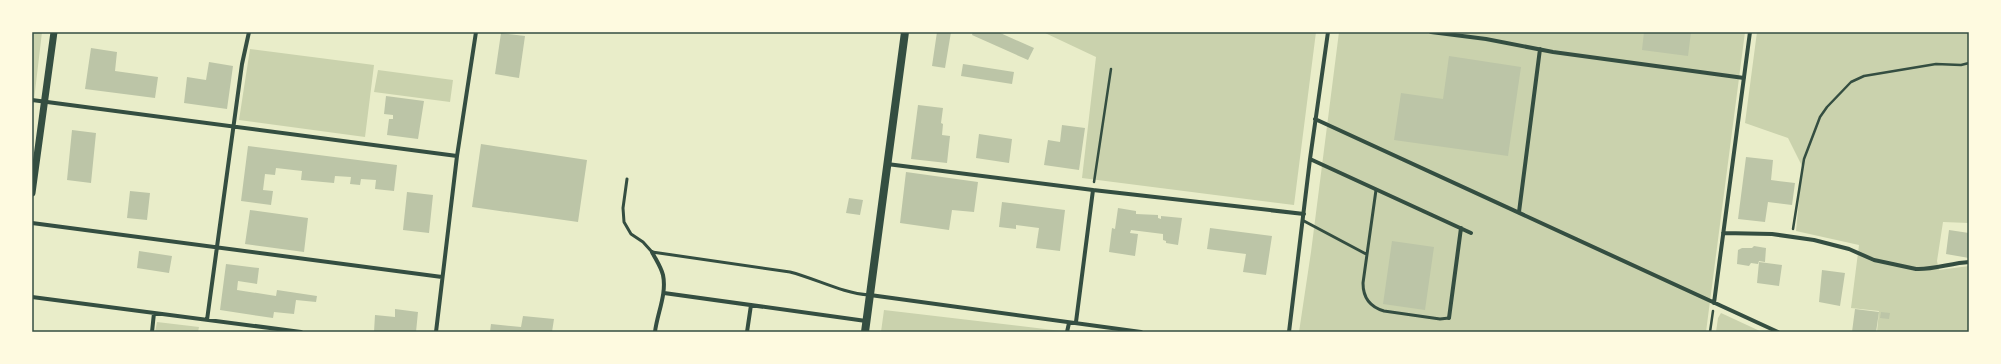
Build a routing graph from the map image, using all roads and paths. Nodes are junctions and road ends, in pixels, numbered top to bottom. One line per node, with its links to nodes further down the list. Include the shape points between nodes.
1 (54, 32): 13 (street)
2 (249, 32): 15 (street)
3 (476, 32): 16 (street)
4 (905, 32): 18 (main road)
5 (1328, 32): 14 (street)
6 (1431, 32): 8 (street)
7 (1750, 32): 11 (street)
8 (1540, 49): 11 (street); 24 (street)
9 (1969, 62): 31 (path, via 1961,65 1936,64 1864,76 1845,87 1822,112 1804,159)
10 (1111, 69): 21 (path)
11 (1744, 78): 29 (street)
12 (32, 100): 13 (street)
13 (44, 101): 15 (street); 20 (street)
14 (1315, 119): 17 (street); 24 (street)
15 (234, 126): 16 (street); 32 (street)
16 (456, 156): 36 (street)
17 (1310, 159): 22 (street); 25 (street)
18 (888, 164): 21 (street); 38 (main road)
19 (627, 179): 33 (lane, via 624,222 632,234)
20 (32, 190): 23 (street)
21 (1093, 190): 25 (street); 47 (street)
22 (1376, 190): 28 (street); 34 (lane)
23 (32, 193)
24 (1519, 212): 40 (street)
25 (1304, 214): 26 (street)
26 (1304, 221): 34 (lane); 56 (street)
27 (32, 223): 32 (street)
28 (1461, 228): 30 (street); 43 (street)
29 (1723, 232): 31 (street); 40 (street)
30 (1471, 233)
31 (1792, 237): 35 (street, via 1849,249 1874,260 1916,269)
32 (217, 247): 36 (street); 44 (street)
33 (652, 252): 37 (street, via 663,276); 38 (lane, via 790,272 852,293)
34 (1366, 254): 43 (lane, via 1363,289 1372,306 1384,311)
35 (1969, 262)
36 (442, 277): 50 (street)
37 (664, 293): 41 (street); 51 (street)
38 (870, 296): 45 (main road); 46 (street)
39 (32, 297): 42 (street)
40 (1714, 303): 57 (path); 58 (street)
41 (751, 305): 45 (street); 52 (street)
42 (154, 313): 44 (street); 48 (street)
43 (1449, 318)
44 (207, 320): 49 (street)
45 (866, 321): 53 (main road)
46 (1069, 322): 47 (street); 54 (street)
47 (1076, 322): 55 (street)
48 (152, 332)
49 (301, 332)
50 (436, 332)
51 (655, 332)
52 (747, 332)
53 (864, 332)
54 (1067, 332)
55 (1141, 332)
56 (1289, 332)
57 (1710, 332)
58 (1778, 332)

